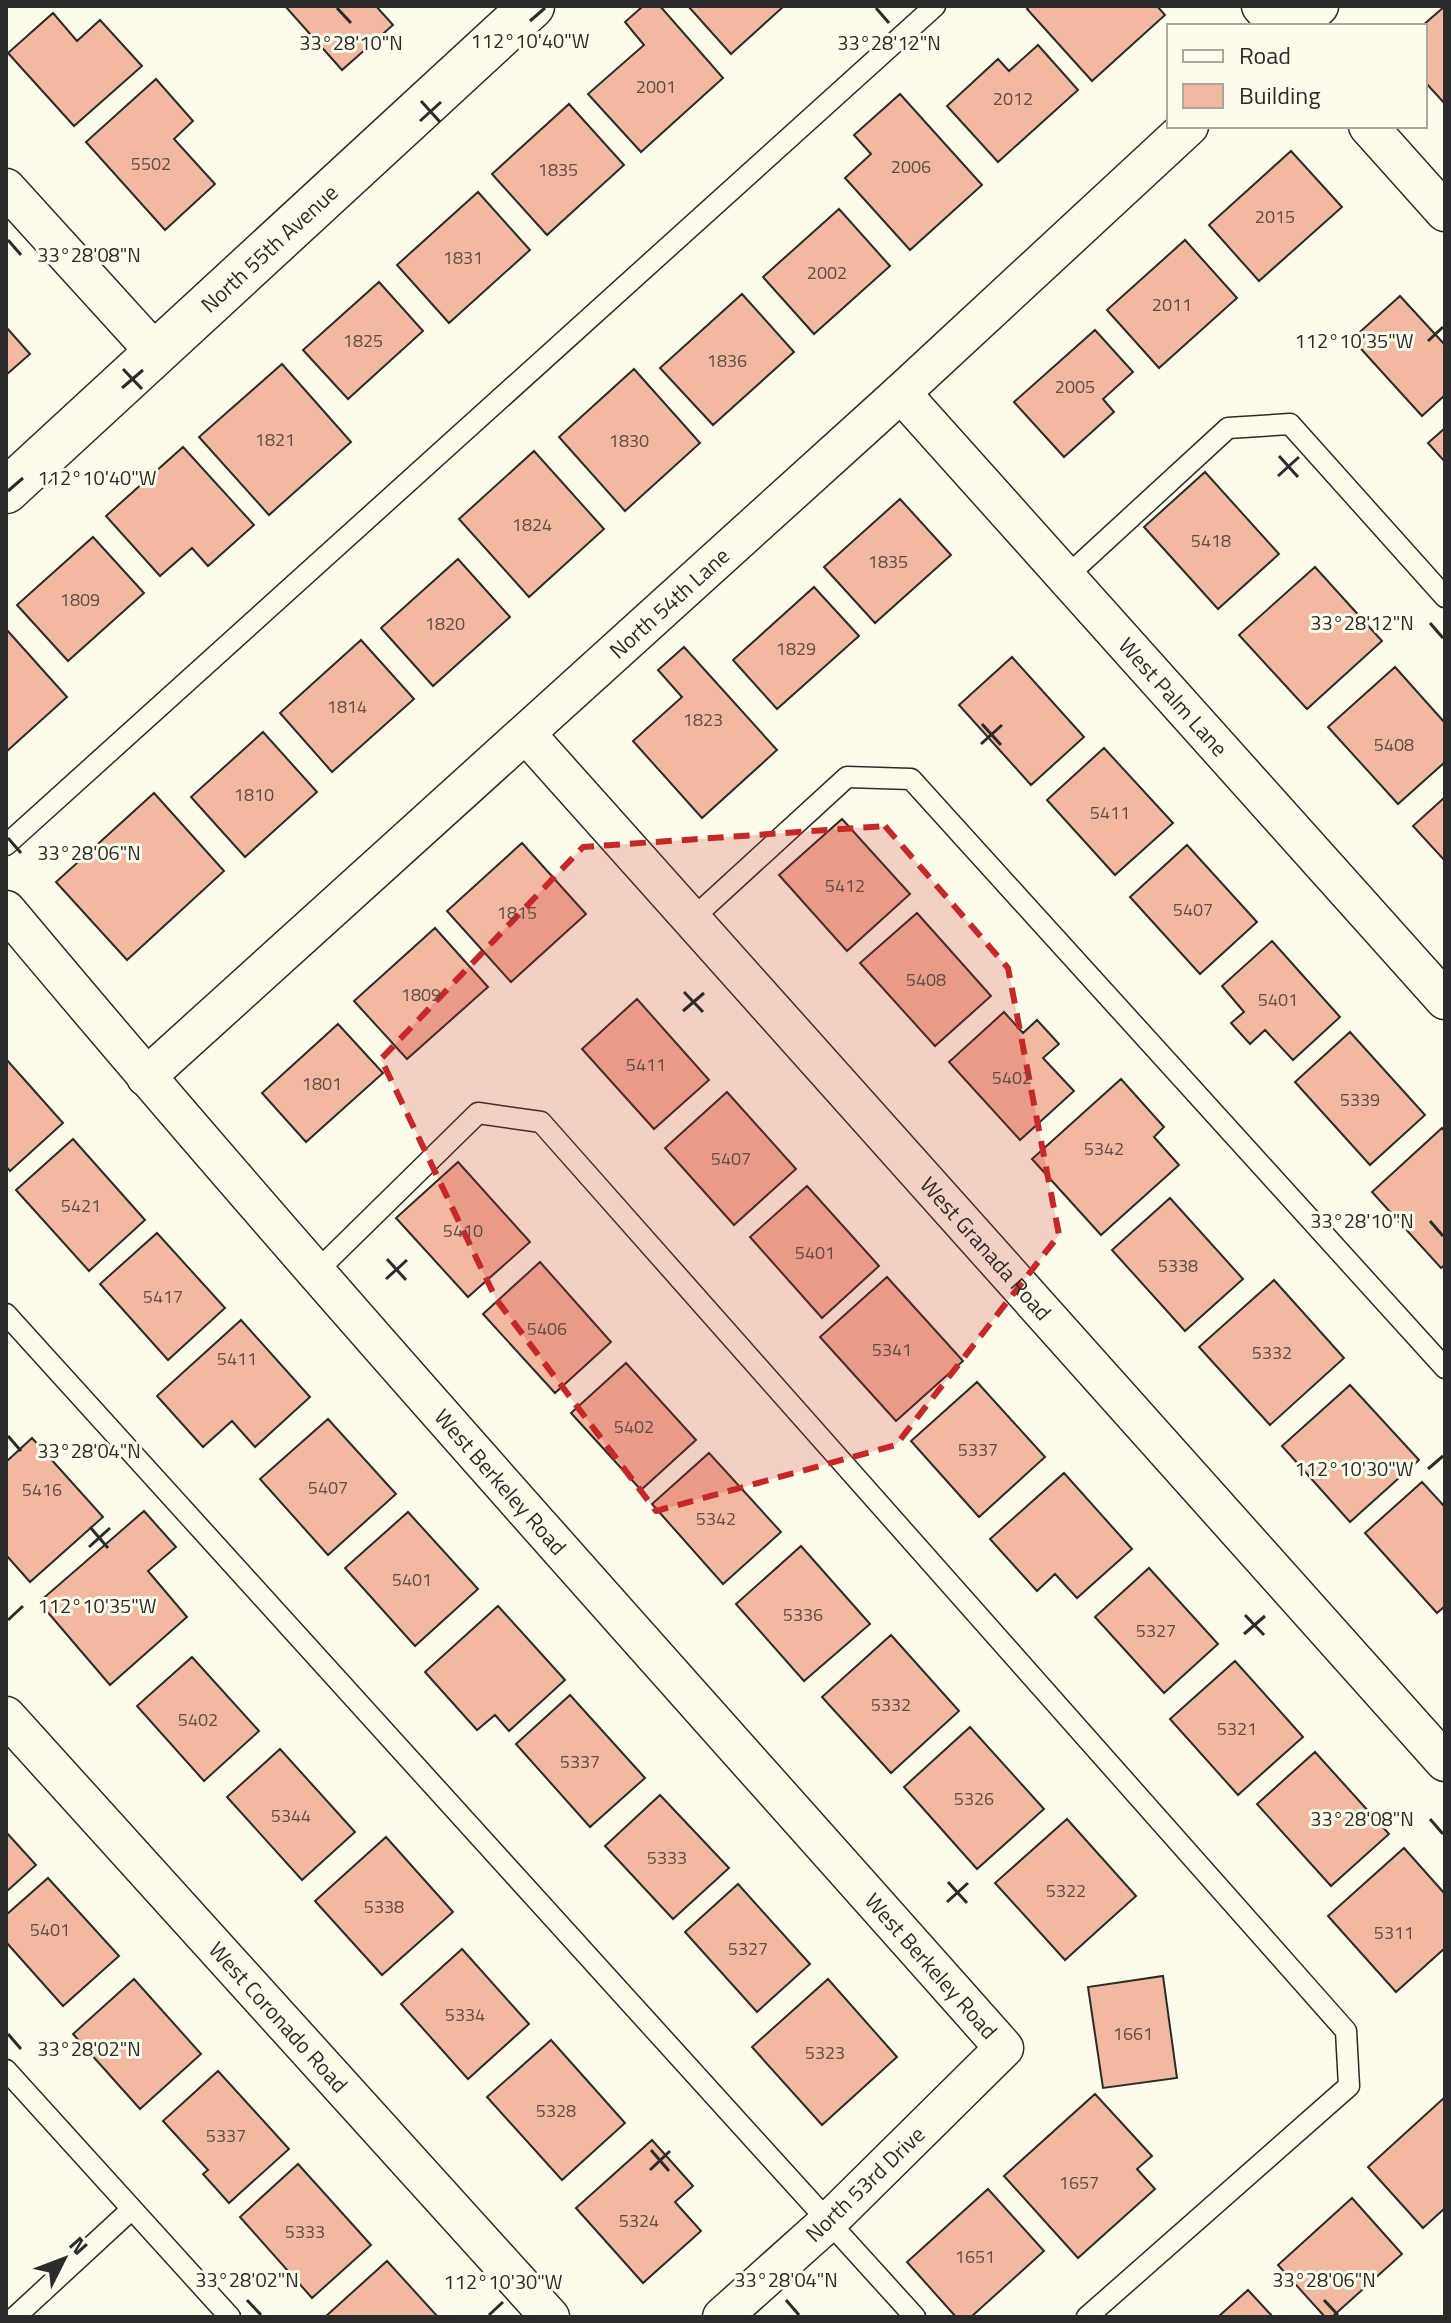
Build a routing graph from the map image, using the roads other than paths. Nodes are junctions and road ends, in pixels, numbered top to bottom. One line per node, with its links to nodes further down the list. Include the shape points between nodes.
1 (935, 6): 17 (lane)
2 (1261, 6): 5 (street)
3 (1319, 6): 6 (street)
4 (516, 11): 11 (street, North 55th Avenue)
5 (1277, 24)
6 (1299, 24)
7 (1187, 128): 12 (street, North 54th Lane)
8 (1370, 128): 10 (street)
9 (6, 188): 11 (street)
10 (1445, 212)
11 (156, 353): 13 (street, North 55th Avenue)
12 (901, 393): 14 (street, West Palm Lane); 16 (street, North 54th Lane)
13 (6, 491)
14 (1067, 576): 15 (lane, via 1228,428 1290,424); 20 (street, West Palm Lane)
15 (1445, 597)
16 (526, 734): 19 (street, West Granada Road); 21 (street, North 54th Lane)
17 (6, 845)
18 (6, 910): 21 (street, West Berkeley Road)
19 (692, 919): 24 (lane, via 847,777 911,779); 26 (street, West Granada Road)
20 (1445, 1000)
21 (146, 1077): 22 (street, West Berkeley Road)
22 (316, 1272): 27 (street, West Berkeley Road); 36 (lane, via 478,1113 541,1122 1346,2031 1349,2086)
23 (6, 1314): 30 (lane)
24 (1445, 1368)
25 (6, 1716): 33 (street, West Coronado Road)
26 (1445, 1762)
27 (1004, 2048): 30 (street, North 53rd Drive)
28 (6, 2070): 29 (lane)
29 (132, 2209): 31 (lane); 32 (lane)
30 (828, 2222): 34 (street, North 53rd Drive); 35 (lane)
31 (15, 2317)
32 (230, 2317)
33 (550, 2317)
34 (722, 2317)
35 (915, 2317)
36 (1087, 2317)

